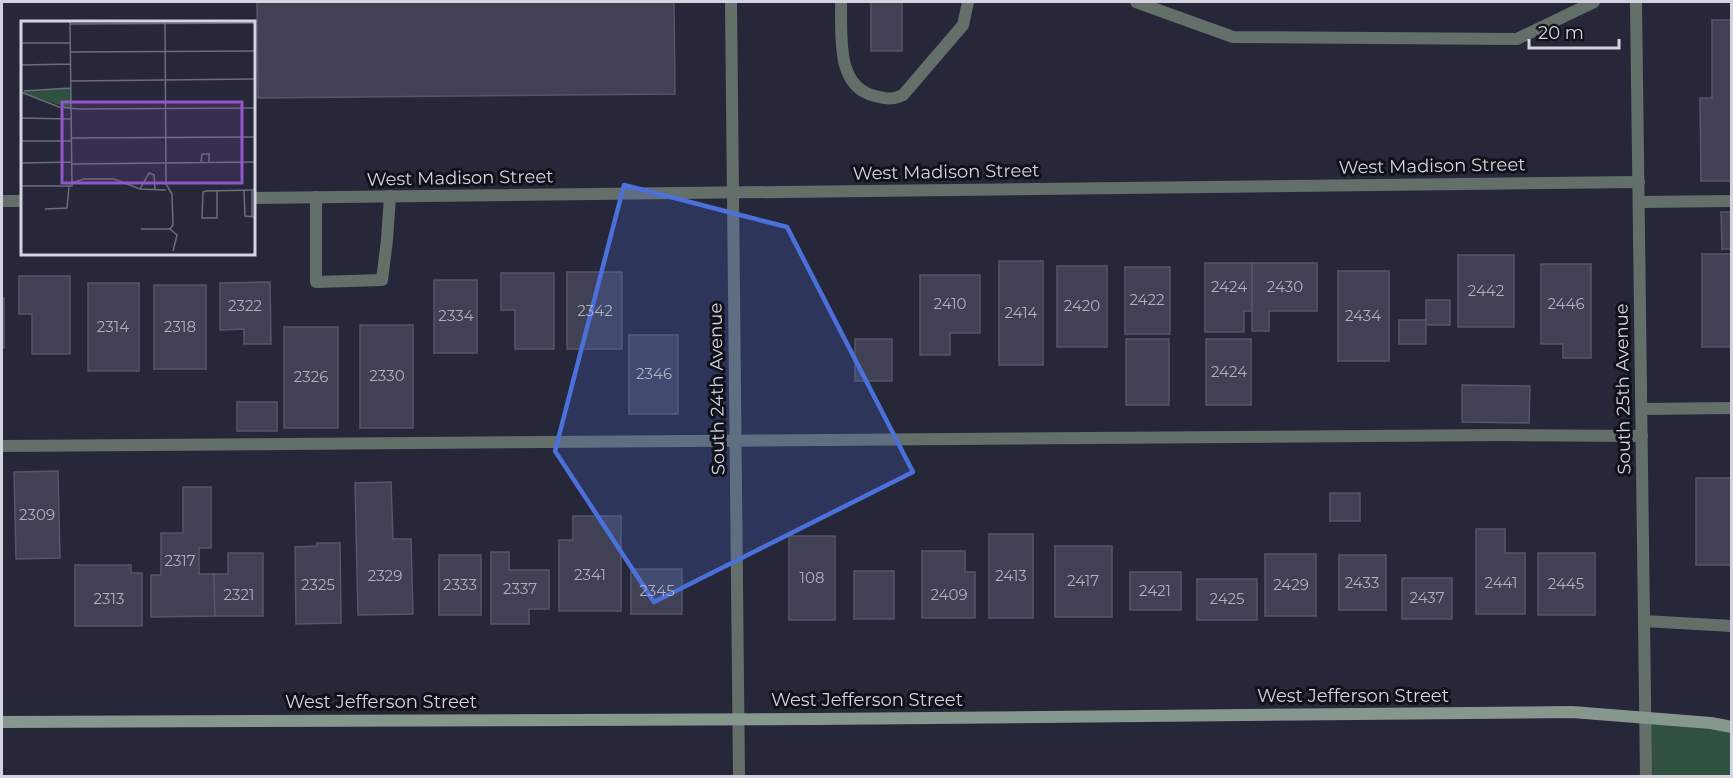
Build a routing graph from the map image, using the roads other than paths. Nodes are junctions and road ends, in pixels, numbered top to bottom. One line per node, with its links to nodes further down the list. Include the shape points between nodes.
1 (730, 2): 8 (street, South 24th Avenue)
2 (841, 2): 3 (street, via 842,51 848,75 857,88 892,100 903,95 963,26)
3 (968, 2)
4 (1136, 2): 5 (street, via 1233,38 1517,39)
5 (1594, 2)
6 (1636, 2): 7 (street, South 25th Avenue)
7 (1639, 182): 8 (street, West Madison Street); 15 (street, South 25th Avenue)
8 (733, 192): 9 (street, West Madison Street); 19 (street, South 24th Avenue)
9 (390, 196): 11 (street, West Madison Street); 11 (street, via 382,280 316,282)
10 (255, 198): 11 (street, West Madison Street)
11 (316, 198)
12 (2, 201): 13 (street)
13 (21, 201)
14 (1731, 201): 15 (street)
15 (1639, 202): 17 (street, South 25th Avenue)
16 (1731, 408): 17 (street)
17 (1642, 409): 18 (street, South 25th Avenue)
18 (1642, 436): 19 (street); 21 (street, South 25th Avenue)
19 (736, 440): 20 (street); 24 (street, South 24th Avenue)
20 (2, 446)
21 (1644, 621): 22 (street); 23 (street, South 25th Avenue)
22 (1731, 626)
23 (1645, 718): 24 (street, West Jefferson Street, via 1560,712); 26 (street, West Jefferson Street); 28 (street, South 25th Avenue)
24 (738, 719): 25 (street, West Jefferson Street); 27 (street, South 24th Avenue)
25 (2, 722)
26 (1731, 727)
27 (739, 777)
28 (1646, 777)

